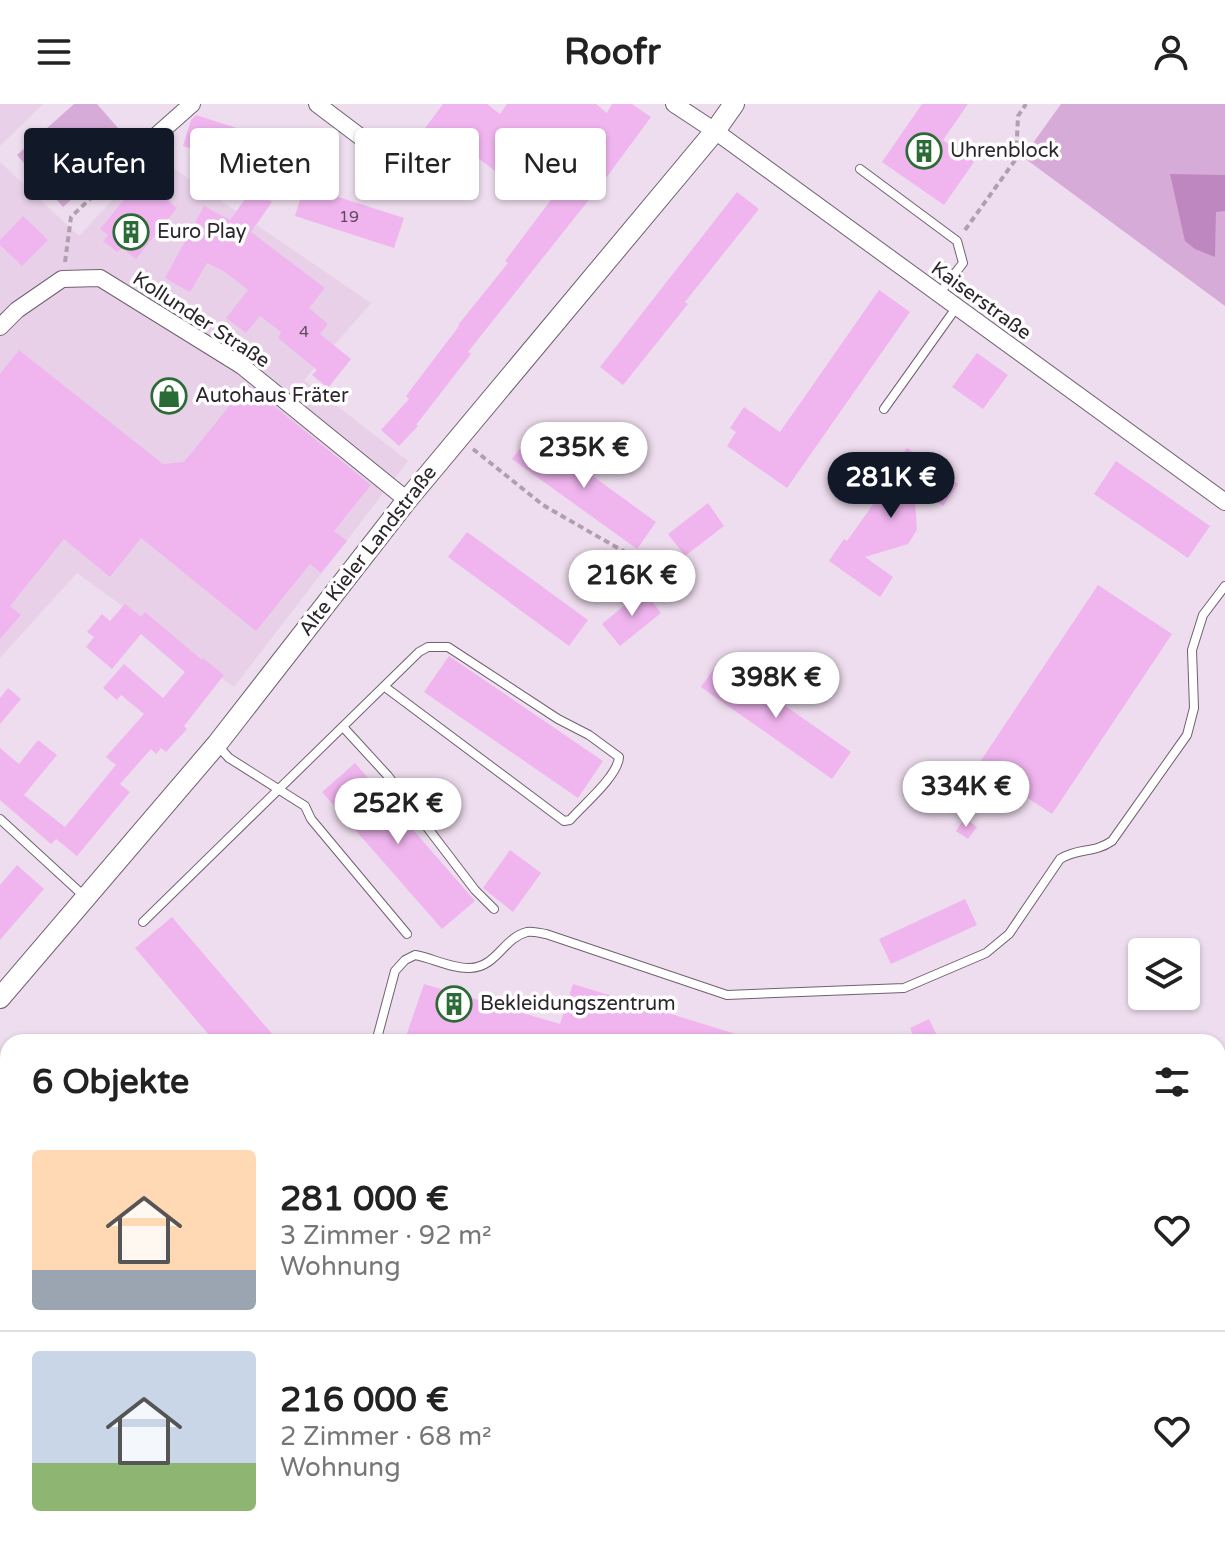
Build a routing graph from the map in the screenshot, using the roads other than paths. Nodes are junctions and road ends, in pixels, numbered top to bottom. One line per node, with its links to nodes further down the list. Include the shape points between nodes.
1 (192, 104): 5 (street)
2 (317, 104): 7 (street)
3 (674, 104): 6 (street, Kaiserstraße)
4 (734, 104): 6 (street, Alte Kieler Landstraße)
5 (165, 128)
6 (715, 131): 9 (street, Kaiserstraße); 13 (street, Alte Kieler Landstraße)
7 (355, 133)
8 (860, 169): 9 (lane, via 957,241 963,263)
9 (939, 295): 10 (street, Kaiserstraße)
10 (956, 308): 12 (lane); 14 (street, Kaiserstraße)
11 (0, 327): 13 (street, Kollunder Straße, via 62,279 100,278 242,366)
12 (884, 409)
13 (407, 500): 18 (street, Alte Kieler Landstraße)
14 (1225, 502)
15 (1225, 586): 26 (lane, via 1203,615 1192,650 1194,708 1187,735 1112,841 1060,859 1009,934 986,953 904,988 727,995 527,932 484,966 468,969 415,955 405,960 395,971)
16 (385, 687): 16 (lane, via 419,652 448,647 589,735 619,762 564,821); 17 (lane)
17 (344, 728): 19 (lane); 22 (lane)
18 (217, 744): 19 (lane, via 229,758); 21 (street, Alte Kieler Landstraße)
19 (279, 789): 23 (lane); 24 (lane, via 305,806)
20 (0, 819): 21 (lane)
21 (86, 897): 25 (street, Alte Kieler Landstraße)
22 (494, 909)
23 (143, 922)
24 (407, 934)
25 (0, 998)
26 (378, 1034)

